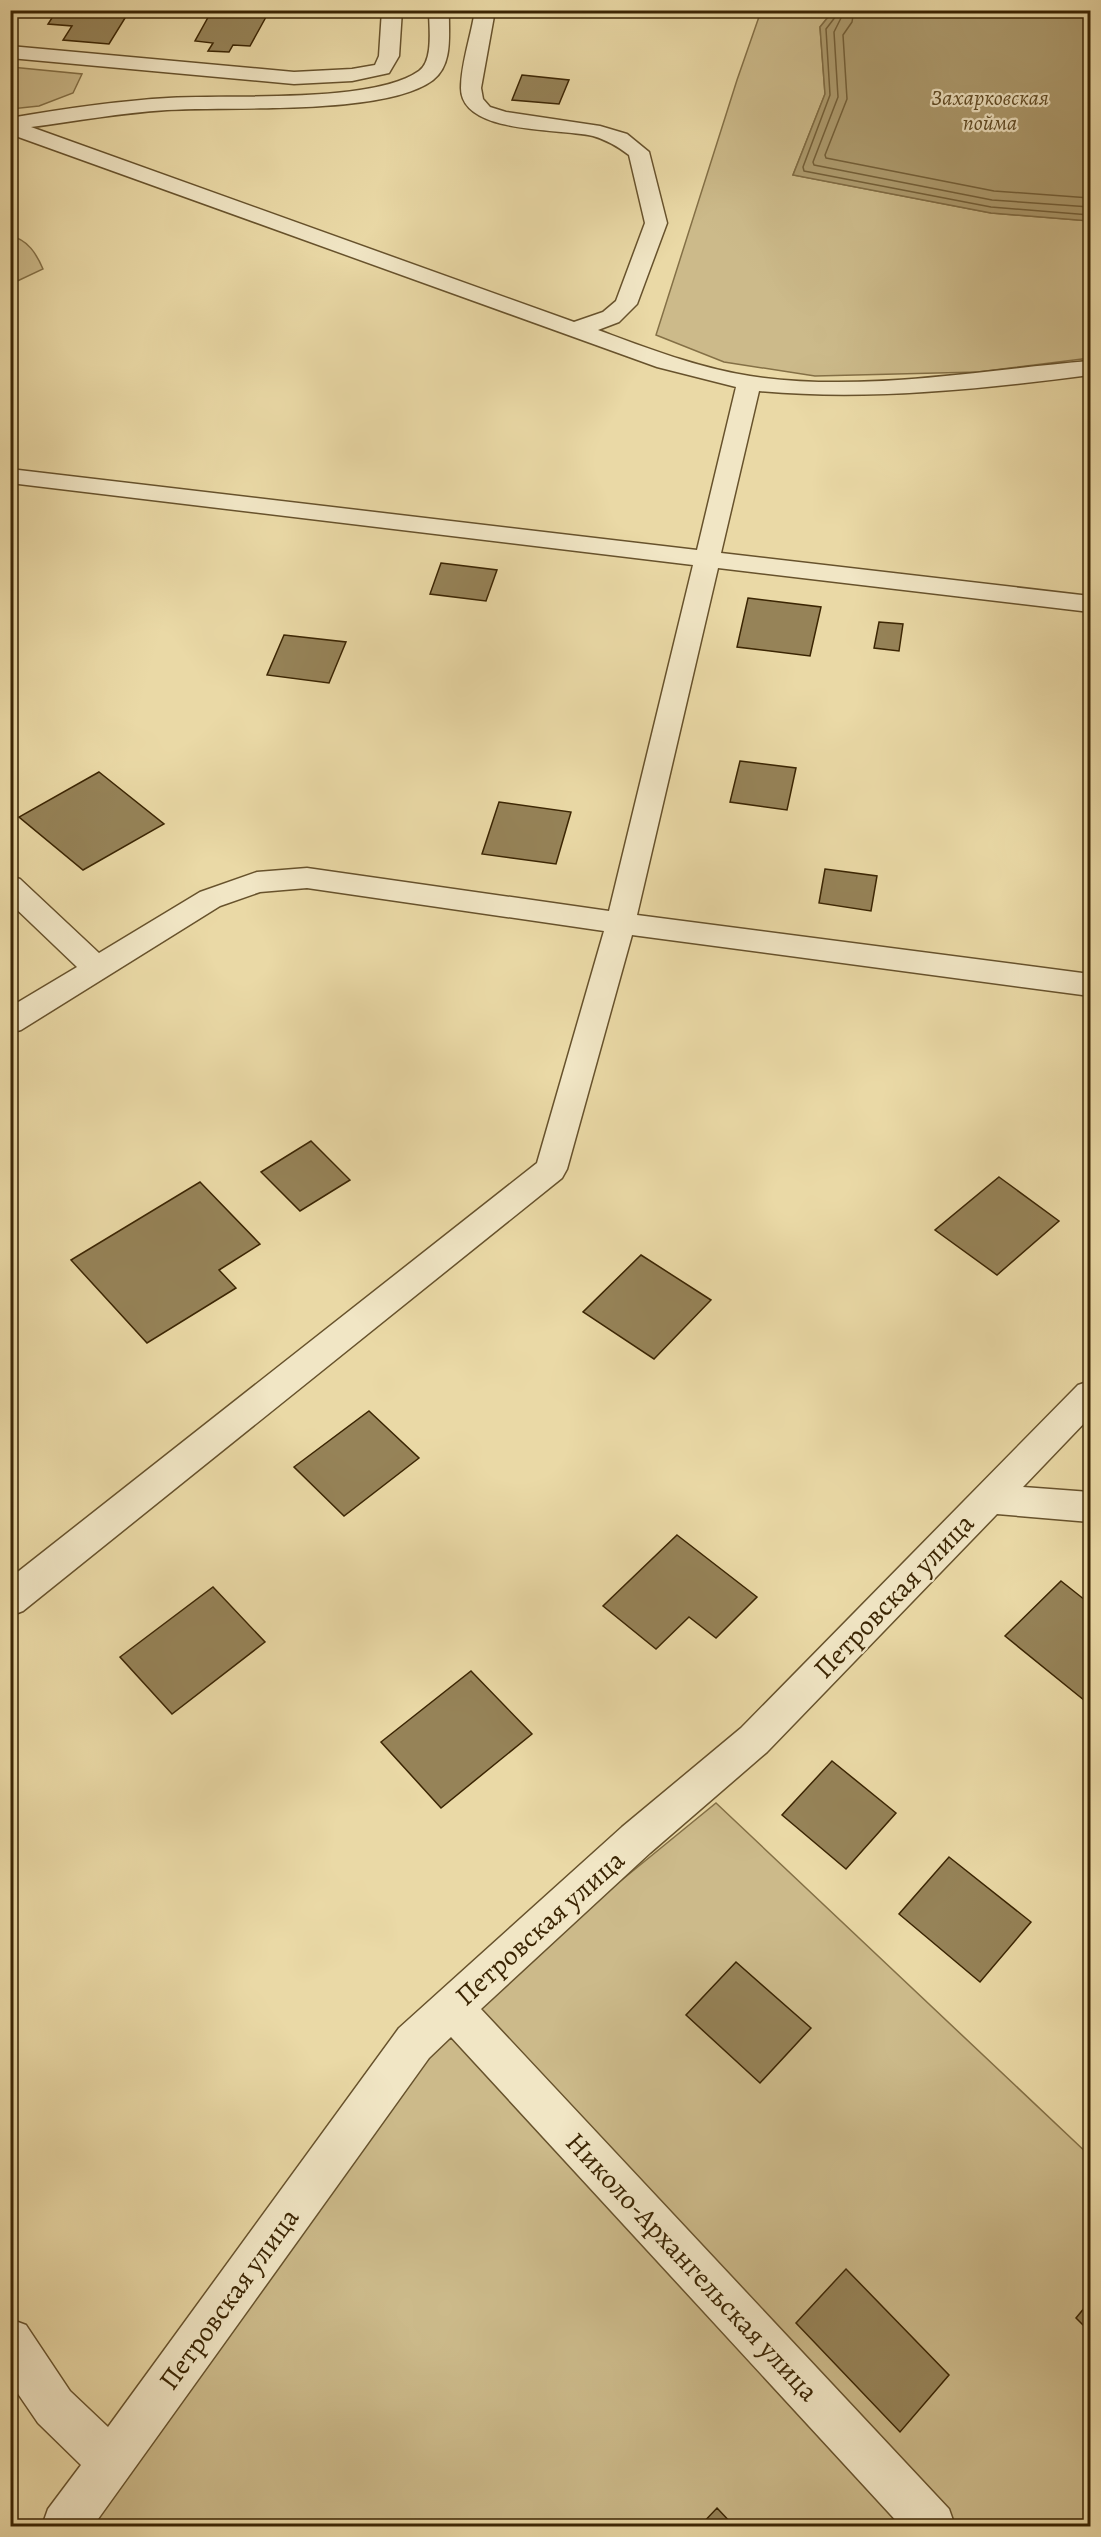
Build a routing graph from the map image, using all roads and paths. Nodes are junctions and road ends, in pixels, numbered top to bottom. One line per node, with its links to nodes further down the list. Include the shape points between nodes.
1 (392, 10): 5 (street, via 389,56 382,69 294,78)
2 (439, 10): 6 (street, via 437,62 428,74 409,85 341,98)
3 (488, 10): 8 (street, via 471,88 473,101 483,111 502,118 593,130 620,138 639,152 644,170 656,223 626,304 596,324)
4 (10, 52): 5 (street)
5 (189, 68): 6 (street)
6 (166, 104): 7 (street)
7 (10, 126): 8 (street)
8 (572, 329): 10 (street, via 665,362)
9 (1090, 368): 10 (street, via 873,387 803,388)
10 (749, 383): 12 (street)
11 (10, 476): 12 (street)
12 (707, 558): 13 (street); 15 (street)
13 (1090, 604)
14 (10, 886): 16 (street)
15 (621, 923): 16 (street, via 307,878 256,882 210,899); 17 (street); 22 (street, via 551,1169)
16 (97, 969): 18 (street)
17 (1090, 985)
18 (10, 1022)
19 (1090, 1395): 20 (street, Петровская улица)
20 (989, 1497): 21 (street); 23 (street, Петровская улица, via 754,1740 636,1840)
21 (1090, 1508)
22 (10, 1600)
23 (452, 2008): 25 (street, Петровская улица, via 414,2043); 27 (street, Николо-Архангельская улица)
24 (10, 2341): 25 (street, via 54,2407)
25 (111, 2462): 26 (street, Петровская улица)
26 (65, 2526)
27 (932, 2526)

